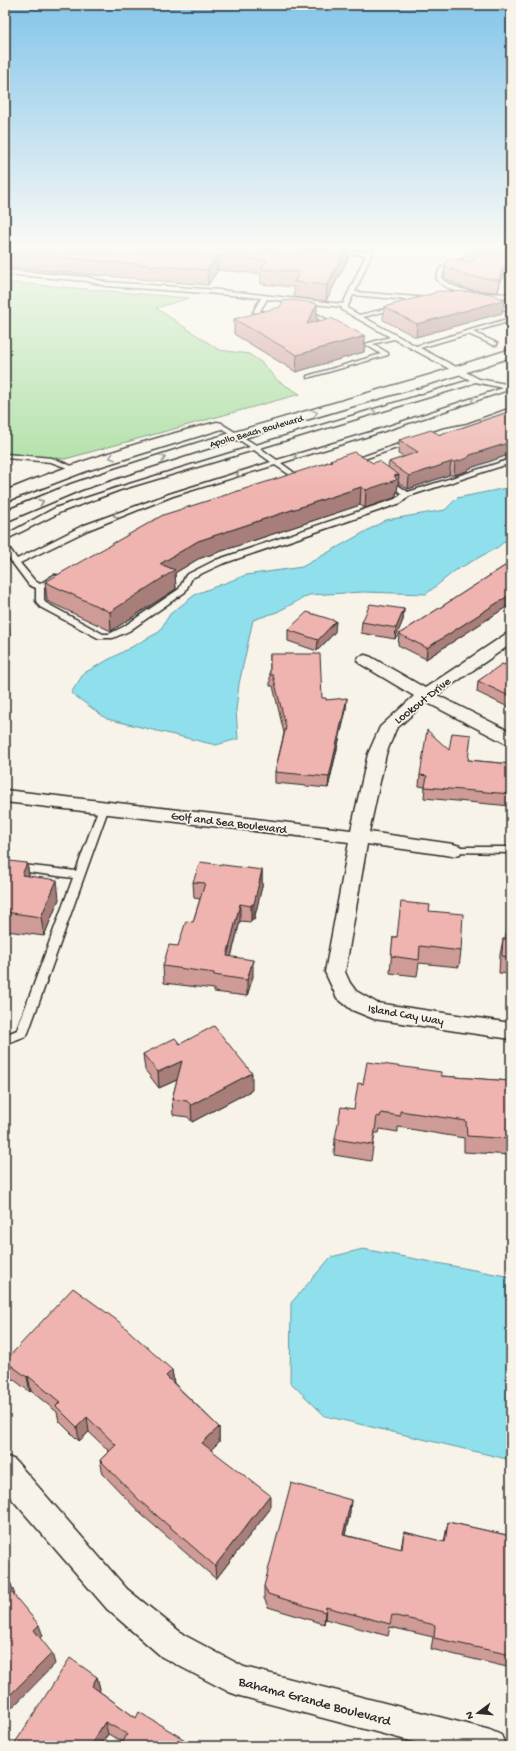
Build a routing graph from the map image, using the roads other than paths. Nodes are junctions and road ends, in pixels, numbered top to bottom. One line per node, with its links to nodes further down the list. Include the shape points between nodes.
1 (383, 331): 4 (lane)
2 (477, 331): 3 (lane)
3 (470, 333): 6 (lane); 8 (lane)
4 (394, 337): 7 (lane); 8 (lane)
5 (362, 340): 7 (lane)
6 (500, 341): 10 (main road, via 471,353)
7 (368, 344): 13 (lane, via 386,354)
8 (414, 348): 10 (lane)
9 (511, 353): 12 (main road, Apollo Beach Boulevard)
10 (441, 361): 11 (main road); 12 (lane)
11 (421, 367)
12 (458, 370): 14 (lane); 19 (main road, Apollo Beach Boulevard, one-way to 12)
13 (309, 377)
14 (475, 380): 15 (lane); 20 (lane, one-way to 14)
15 (511, 387): 23 (lane, one-way to 23)
16 (511, 410): 24 (lane, via 453,430 444,430 360,462)
17 (241, 419): 18 (main road, Apollo Beach Boulevard)
18 (220, 425): 19 (lane); 25 (main road, Apollo Beach Boulevard, one-way to 25)
19 (238, 436): 20 (lane); 30 (main road, Apollo Beach Boulevard, one-way to 19, via 76,487)
20 (255, 448): 23 (lane); 31 (lane, via 118,489 58,510)
21 (5, 456): 25 (lane, via 52,460)
22 (511, 461): 28 (lane)
23 (276, 463): 27 (lane); 33 (lane, one-way to 33, via 128,510 79,530)
24 (342, 464)
25 (76, 469): 29 (main road, Apollo Beach Boulevard)
26 (382, 477): 28 (lane)
27 (298, 478)
28 (407, 494): 35 (lane, via 398,501 219,562 189,578 182,590 166,602 126,629 110,636 101,636 43,605 40,601)
29 (5, 497)
30 (5, 517)
31 (5, 538)
32 (5, 548): 33 (lane)
33 (16, 562): 35 (lane, via 32,583)
34 (67, 572): 35 (lane)
35 (40, 586)
36 (511, 637): 38 (street, Lookout Drive)
37 (365, 660): 38 (street)
38 (425, 695): 39 (street); 42 (street, Lookout Drive, via 388,727 377,754)
39 (511, 739)
40 (5, 796): 41 (street, Golf and Sea Boulevard)
41 (104, 807): 42 (street, Golf and Sea Boulevard); 46 (lane)
42 (359, 837): 43 (street, Golf and Sea Boulevard); 47 (street, Island Cay Way, via 335,972 340,986 348,997 374,1011)
43 (453, 850): 44 (lane)
44 (511, 850)
45 (5, 866): 46 (lane)
46 (79, 875): 48 (lane, via 22,1034)
47 (511, 1031)
48 (5, 1040)
49 (5, 1470): 50 (street, Bahama Grande Boulevard, via 117,1599 173,1646 240,1681)
50 (490, 1746)

